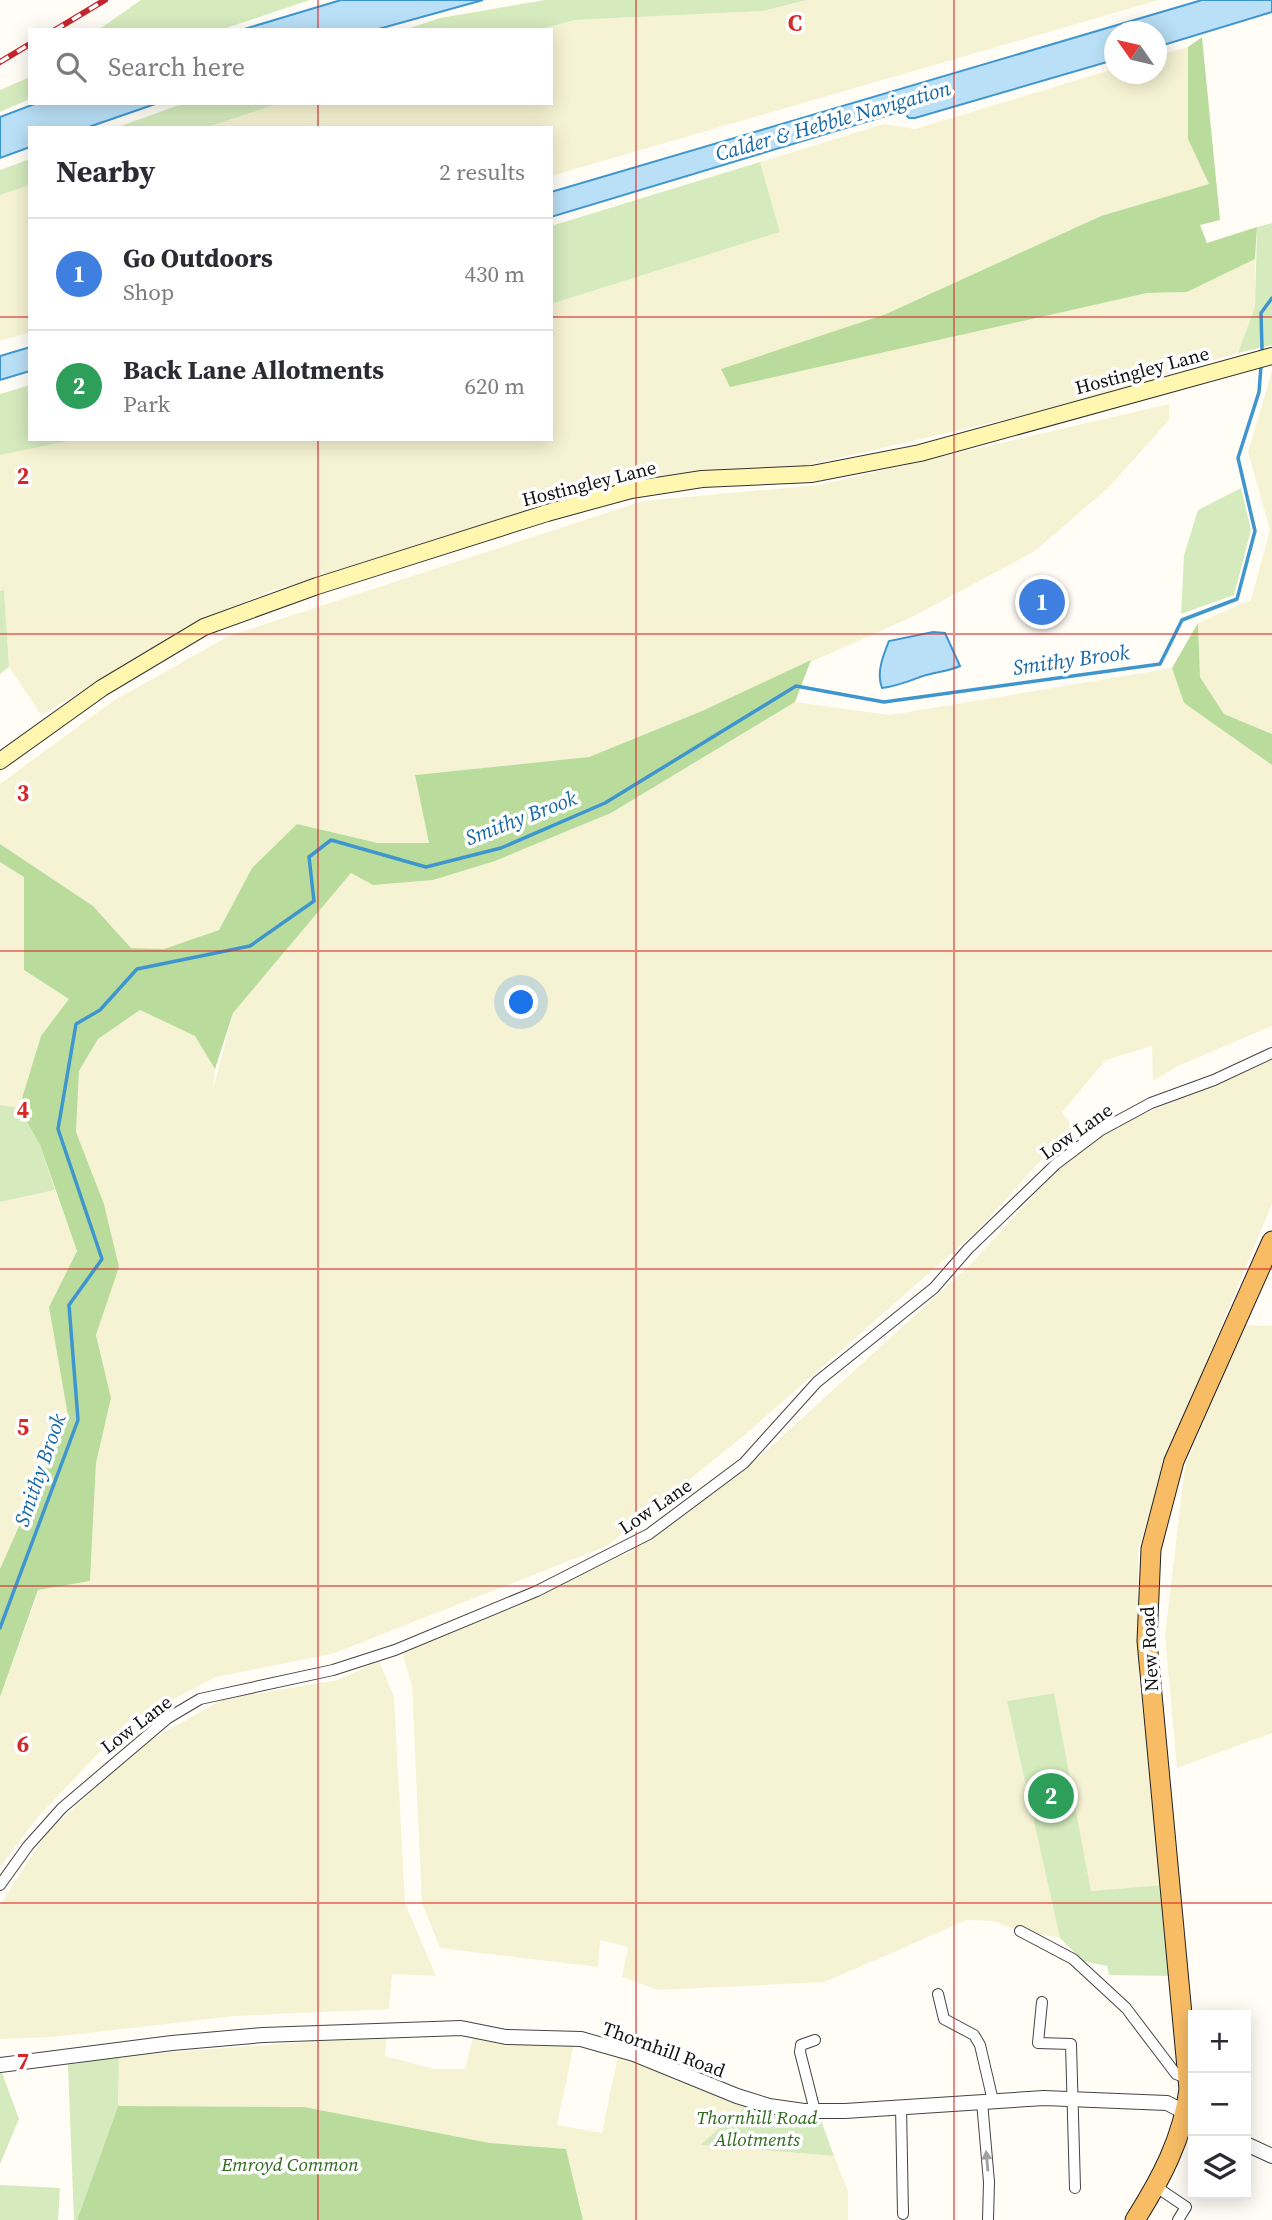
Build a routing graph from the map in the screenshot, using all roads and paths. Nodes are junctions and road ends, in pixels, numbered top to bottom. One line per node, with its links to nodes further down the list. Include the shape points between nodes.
1 (1272, 356): 2 (main road, Hostingley Lane, via 920,453 812,474 702,479 631,489 317,586 204,628 103,688)
2 (0, 761)
3 (1272, 1053): 5 (street, Low Lane, via 1150,1103 1101,1130 1056,1164 934,1287 817,1382 744,1463 649,1534 537,1591 395,1650 333,1670 200,1699 168,1718 62,1808)
4 (1272, 1241): 11 (highway, New Road, via 1174,1461 1151,1549 1147,1642)
5 (0, 1885)
6 (1020, 1931): 12 (street, via 1073,1959 1126,2008 1169,2067)
7 (937, 1994): 14 (street, via 944,2019 974,2035 980,2045)
8 (1042, 2002): 13 (street, via 1038,2043 1072,2044)
9 (815, 2039): 16 (street, via 801,2045 800,2052)
10 (0, 2065): 16 (street, Thornhill Road, via 263,2035 461,2028 506,2037 581,2039 634,2054 769,2106)
11 (1188, 2073)
12 (1188, 2083)
13 (1073, 2098): 14 (street, Thornhill Road); 17 (street, Thornhill Road, via 1167,2104); 22 (street)
14 (987, 2102): 15 (street, Thornhill Road); 24 (street, one-way to 14)
15 (901, 2106): 16 (street, Thornhill Road); 23 (street)
16 (815, 2111)
17 (1188, 2114)
18 (1188, 2119): 21 (highway, New Road)
19 (1251, 2146): 20 (street)
20 (1272, 2156)
21 (1155, 2186): 25 (highway, New Road); 26 (street, via 1186,2207)
22 (1074, 2188)
23 (903, 2214)
24 (988, 2220)
25 (1135, 2220)
26 (1178, 2220)

